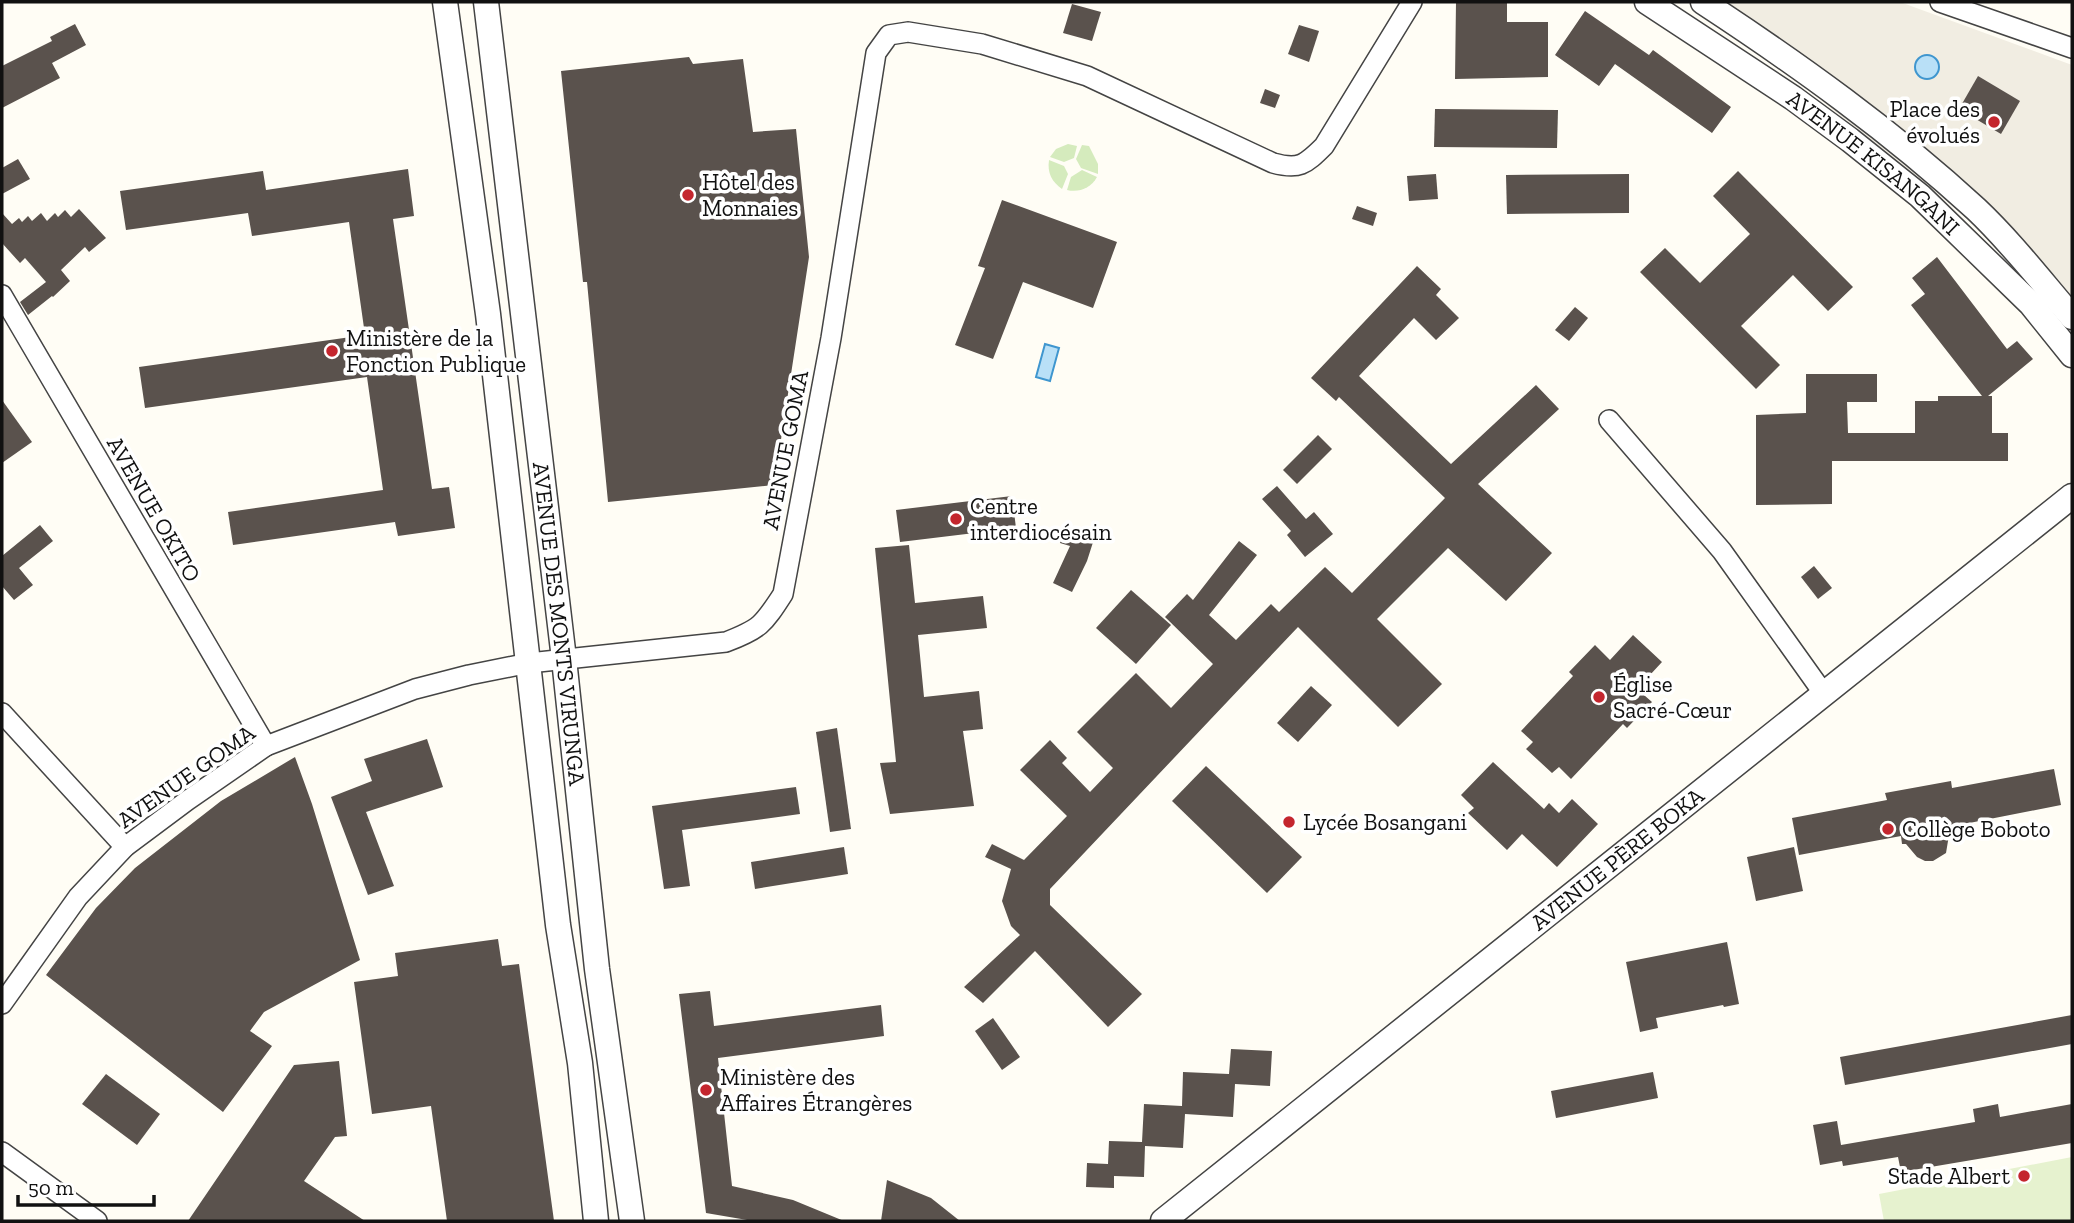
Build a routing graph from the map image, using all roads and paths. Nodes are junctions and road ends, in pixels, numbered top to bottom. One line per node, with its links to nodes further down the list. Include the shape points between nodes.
1 (445, 2): 14 (street, AVENUE DES MONTS VIRUNGA)
2 (486, 2): 13 (street, AVENUE DES MONTS VIRUNGA)
3 (1412, 2): 13 (street, AVENUE GOMA, via 1324,146 1308,163 1290,168 1087,76 982,44 908,32 889,35 876,54 831,338 783,594 764,623 726,642)
4 (1647, 2): 10 (street, AVENUE KISANGANI, via 1793,98 1920,196 2031,304)
5 (1703, 2): 9 (street, via 1896,139 1978,211)
6 (1949, 3): 7 (street)
7 (2072, 48)
8 (2, 295): 17 (street, AVENUE OKITO)
9 (2072, 317)
10 (2072, 355)
11 (1609, 420): 15 (street, via 1721,551)
12 (2072, 496): 15 (street, AVENUE PÈRE BOKA)
13 (565, 659): 14 (street, AVENUE GOMA); 23 (street, AVENUE DES MONTS VIRUNGA, via 597,969)
14 (529, 663): 17 (street, AVENUE GOMA, via 415,689); 21 (street, AVENUE DES MONTS VIRUNGA)
15 (1824, 694): 24 (street, AVENUE PÈRE BOKA)
16 (2, 713): 18 (street)
17 (266, 747): 18 (street, AVENUE GOMA)
18 (125, 848): 19 (street, AVENUE GOMA, via 78,897)
19 (2, 1004)
20 (2, 1152): 22 (street)
21 (596, 1210)
22 (97, 1221)
23 (632, 1221)
24 (1163, 1221)

